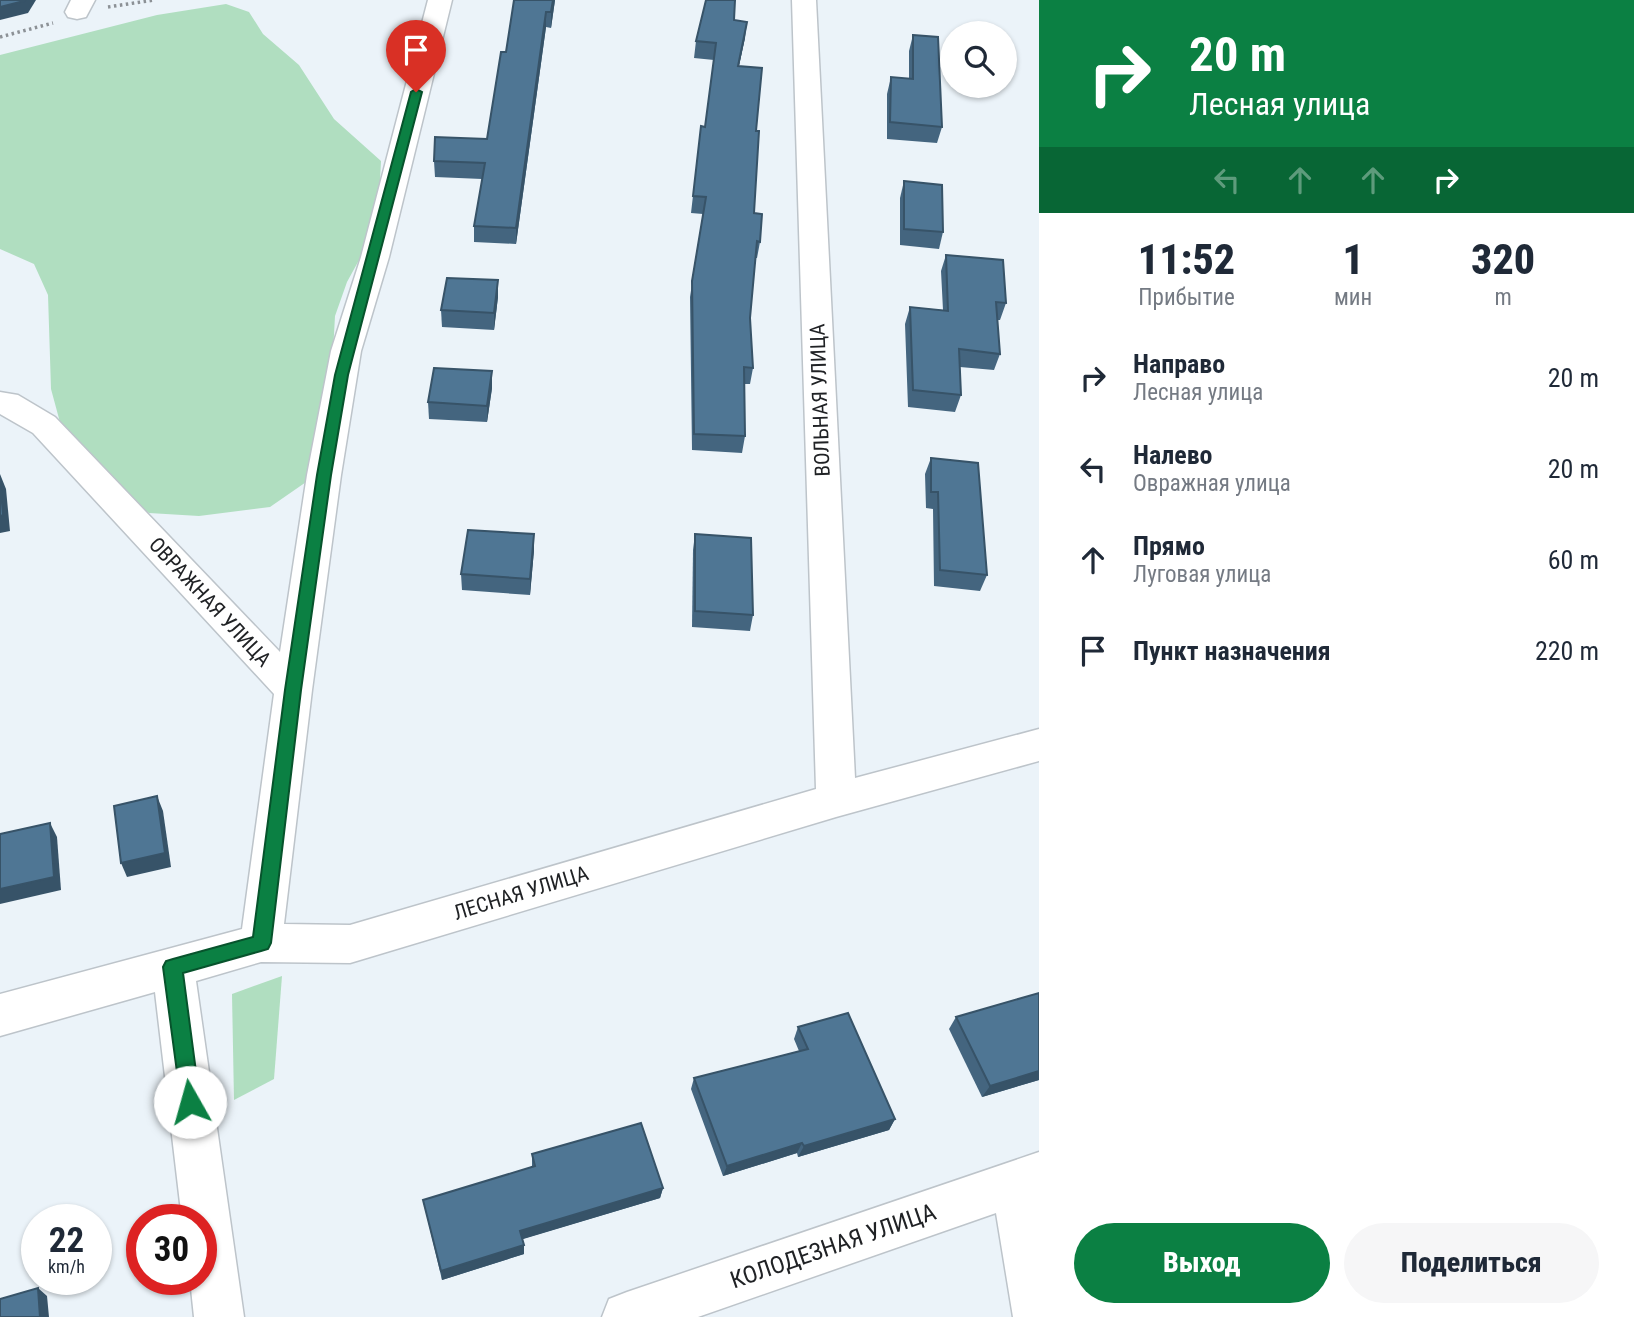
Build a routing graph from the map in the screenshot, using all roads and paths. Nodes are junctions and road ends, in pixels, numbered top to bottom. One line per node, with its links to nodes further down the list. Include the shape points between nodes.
1 (440, 0): 4 (street, via 375,257 346,351)
2 (804, 0): 6 (street, ВОЛЬНАЯ УЛИЦА)
3 (0, 403): 4 (street, ОВРАЖНАЯ УЛИЦА, via 44,425)
4 (293, 690): 7 (street)
5 (1039, 745): 6 (street, ЛЕСНАЯ УЛИЦА)
6 (836, 800): 7 (street, ЛЕСНАЯ УЛИЦА, via 350,944)
7 (261, 943): 8 (street, ЛЕСНАЯ УЛИЦА)
8 (173, 967): 9 (street, ЛЕСНАЯ УЛИЦА); 11 (street)
9 (0, 1015)
10 (1027, 1179): 12 (street, КОЛОДЕЗНАЯ УЛИЦА); 13 (street)
11 (219, 1317)
12 (627, 1317)
13 (1038, 1317)

